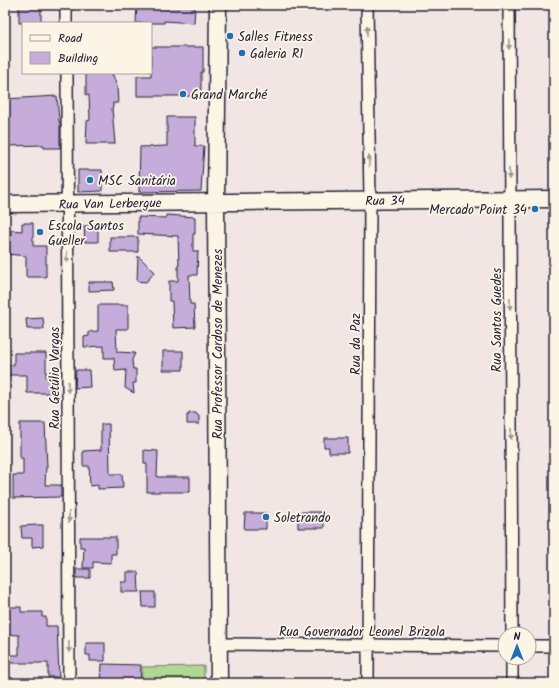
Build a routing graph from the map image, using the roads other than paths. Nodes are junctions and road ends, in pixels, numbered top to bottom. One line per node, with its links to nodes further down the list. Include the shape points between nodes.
1 (66, 5): 5 (street)
2 (218, 5): 10 (street, Rua Professor Cardoso de Menezes)
3 (367, 5): 9 (street, Rua da Paz, one-way to 3)
4 (509, 5): 7 (street, Rua Santos Guedes, one-way to 7)
5 (66, 22)
6 (66, 74): 12 (street, Rua Getúlio Vargas)
7 (509, 198): 8 (street, Rua 34); 9 (street, Rua 34); 13 (street, Rua Santos Guedes, one-way to 13)
8 (554, 199)
9 (370, 200): 10 (street, Rua 34); 15 (street, Rua da Paz)
10 (216, 201): 12 (street, Rua Van Lerbergue); 14 (street, Rua Professor Cardoso de Menezes)
11 (5, 204): 12 (street, Rua Van Lerbergue)
12 (67, 204): 20 (street, Rua Getúlio Vargas, one-way to 20)
13 (512, 626)
14 (219, 644): 15 (street, Rua Governador Leonel Brizola); 21 (street, Rua Professor Cardoso de Menezes)
15 (368, 645): 16 (street, Rua Governador Leonel Brizola); 22 (street, Rua da Paz)
16 (497, 646)
17 (537, 646): 18 (street)
18 (554, 646)
19 (512, 666): 23 (street)
20 (70, 683)
21 (219, 683)
22 (368, 683)
23 (512, 683)

